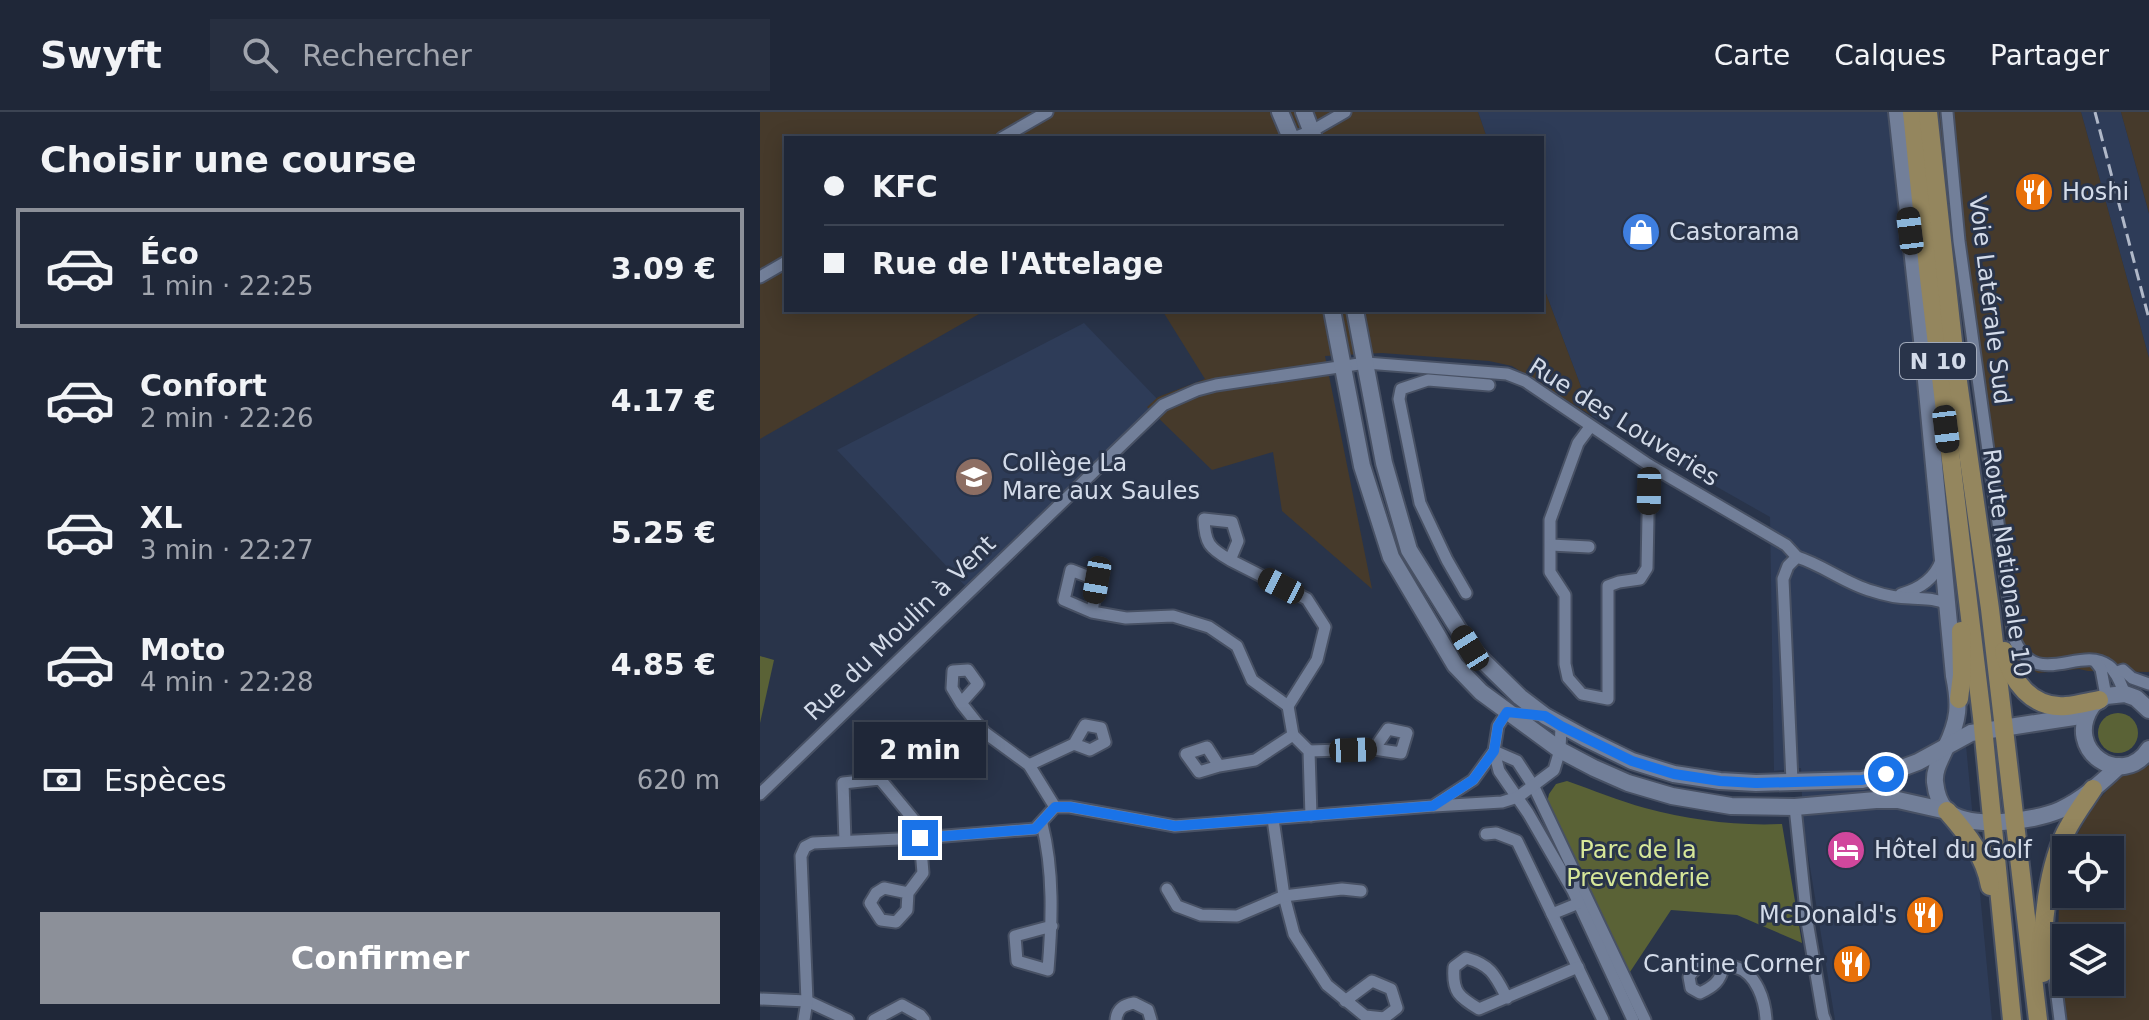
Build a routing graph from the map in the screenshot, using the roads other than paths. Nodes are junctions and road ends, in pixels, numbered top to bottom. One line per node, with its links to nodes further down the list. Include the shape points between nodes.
1 (1047, 112): 10 (street)
2 (1280, 112): 11 (street)
3 (1304, 112): 9 (street)
4 (1345, 112): 9 (street)
5 (1897, 112): 25 (street)
6 (1912, 112): 30 (main road, N 10)
7 (1928, 112): 31 (main road, Route Nationale 10 / N 10)
8 (1947, 112): 33 (street, Voie Latérale Sud, via 1959,241 2014,638 2026,657 2044,665)
9 (1313, 134)
10 (1005, 136)
11 (1291, 136)
12 (784, 263): 13 (street)
13 (760, 277)
14 (1332, 312): 17 (street)
15 (1355, 312): 16 (street)
16 (1366, 363): 17 (street, Rue du Moulin à Vent); 18 (street, Rue des Louveries); 42 (street, via 1384,463 1409,550 1470,648)
17 (1342, 365): 41 (street, via 1362,466 1391,557 1455,665); 60 (street, Rue du Moulin à Vent, via 1216,385 1163,405)
18 (1429, 374): 19 (street); 20 (street, Rue des Louveries, via 1507,374); 27 (street, via 1401,389 1399,399 1420,503)
19 (1489, 385)
20 (1590, 427): 21 (street, Rue des Louveries); 22 (street, via 1578,443 1550,520)
21 (1649, 465): 22 (street, via 1647,568 1640,579 1608,586 1608,699 1582,694 1568,678 1565,595 1550,572); 24 (street, Rue des Louveries, via 1786,545)
22 (1551, 545): 23 (street)
23 (1589, 547)
24 (1797, 557): 28 (street, via 1862,588); 57 (street, via 1783,579)
25 (1942, 557): 28 (street, via 1926,582); 29 (street)
26 (1230, 560): 40 (street, via 1307,599 1325,627 1317,660)
27 (1466, 593)
28 (1894, 596): 29 (street)
29 (1947, 604): 36 (street)
30 (1968, 609): 36 (main road, via 1960,632); 45 (main road, N 10)
31 (1990, 609): 37 (main road, via 2000,625 2010,671 2030,696 2047,705); 44 (main road, Route Nationale 10 / N 10)
32 (1092, 612): 40 (street, via 1126,618 1173,616 1209,627 1237,646 1252,680)
33 (2094, 661): 34 (street); 37 (street, via 2101,669)
34 (2115, 673): 35 (street, via 2123,670); 38 (street)
35 (2149, 684)
36 (1959, 699): 48 (street)
37 (2099, 700): 38 (street); 44 (street, via 2074,717); 56 (street, via 2086,715 2084,740 2096,758)
38 (2140, 700)
39 (961, 703): 54 (street, via 984,732)
40 (1288, 706): 46 (street)
41 (1507, 712): 42 (street); 50 (street); 52 (street, via 1498,726)
42 (1545, 716): 43 (street)
43 (1561, 726): 50 (street); 57 (street, via 1632,761 1674,774 1720,781)
44 (2005, 728): 45 (street); 68 (main road, Route Nationale 10 / N 10)
45 (1983, 731): 48 (street); 69 (main road, N 10)
46 (1293, 735): 51 (street); 55 (street, via 1255,760)
47 (1074, 744): 54 (street)
48 (1947, 746): 57 (street, via 1918,762 1862,780); 65 (street, via 1935,771 1937,794)
49 (1374, 749): 51 (street)
50 (1560, 750): 58 (street, via 1554,770); 64 (street, via 1628,783 1672,796 1731,806)
51 (1309, 751): 66 (street)
52 (1494, 751): 58 (street, via 1517,761); 61 (street, via 1499,771); 62 (street, via 1473,780)
53 (2148, 755): 56 (street)
54 (1029, 765): 63 (street)
55 (1219, 766)
56 (2119, 766): 59 (street)
57 (1792, 781)
58 (1534, 787): 61 (street); 97 (street)
59 (2093, 789): 68 (street, via 2059,810); 78 (main road, via 2061,842)
60 (760, 794)
61 (1518, 797): 62 (street); 79 (street)
62 (1433, 806): 66 (street)
63 (1055, 807): 67 (street, via 1175,826); 70 (street)
64 (1795, 807): 65 (street, via 1898,800); 99 (street, via 1807,921)
65 (1947, 811): 69 (street); 81 (main road, via 1977,850 1987,870 1993,907)
66 (1311, 816): 67 (street)
67 (1273, 819): 77 (street)
68 (2015, 821): 69 (street); 101 (main road, Route Nationale 10 / N 10)
69 (1993, 823): 81 (main road, N 10)
70 (1042, 824): 72 (street, via 1035,829); 82 (street)
71 (1486, 834): 80 (street, via 1517,841)
72 (920, 838): 73 (street); 73 (street, via 914,820 880,779 843,783); 76 (street, via 923,873)
73 (845, 841): 87 (street, via 813,843 801,856)
74 (1167, 889): 77 (street, via 1177,906 1201,915 1237,916)
75 (1361, 891): 77 (street)
76 (908, 893)
77 (1284, 896): 88 (street, via 1294,934 1327,985)
78 (2048, 900): 102 (main road, via 2042,955); 103 (street)
79 (1579, 903): 80 (street); 96 (street)
80 (1552, 914): 83 (street)
81 (2001, 915): 100 (main road, N 10)
82 (1052, 926): 82 (street, via 1048,970 1017,961 1015,936)
83 (1578, 967): 85 (street); 95 (street)
84 (1723, 967): 98 (street, via 1749,975 1760,992)
85 (1507, 998): 85 (street, via 1479,1009 1462,999 1453,981 1454,967 1466,958 1484,963)
86 (760, 999): 87 (street)
87 (807, 1001): 89 (street); 90 (street)
88 (1345, 1001)
89 (804, 1020)
90 (848, 1020)
91 (874, 1020): 92 (street, via 902,1005)
92 (924, 1020)
93 (1116, 1020): 94 (street, via 1123,1005 1134,1003 1148,1010)
94 (1151, 1020)
95 (1603, 1020)
96 (1633, 1020)
97 (1645, 1020)
98 (1766, 1020)
99 (1825, 1020)
100 (2012, 1020)
101 (2038, 1020)
102 (2046, 1020)
103 (2060, 1020)

